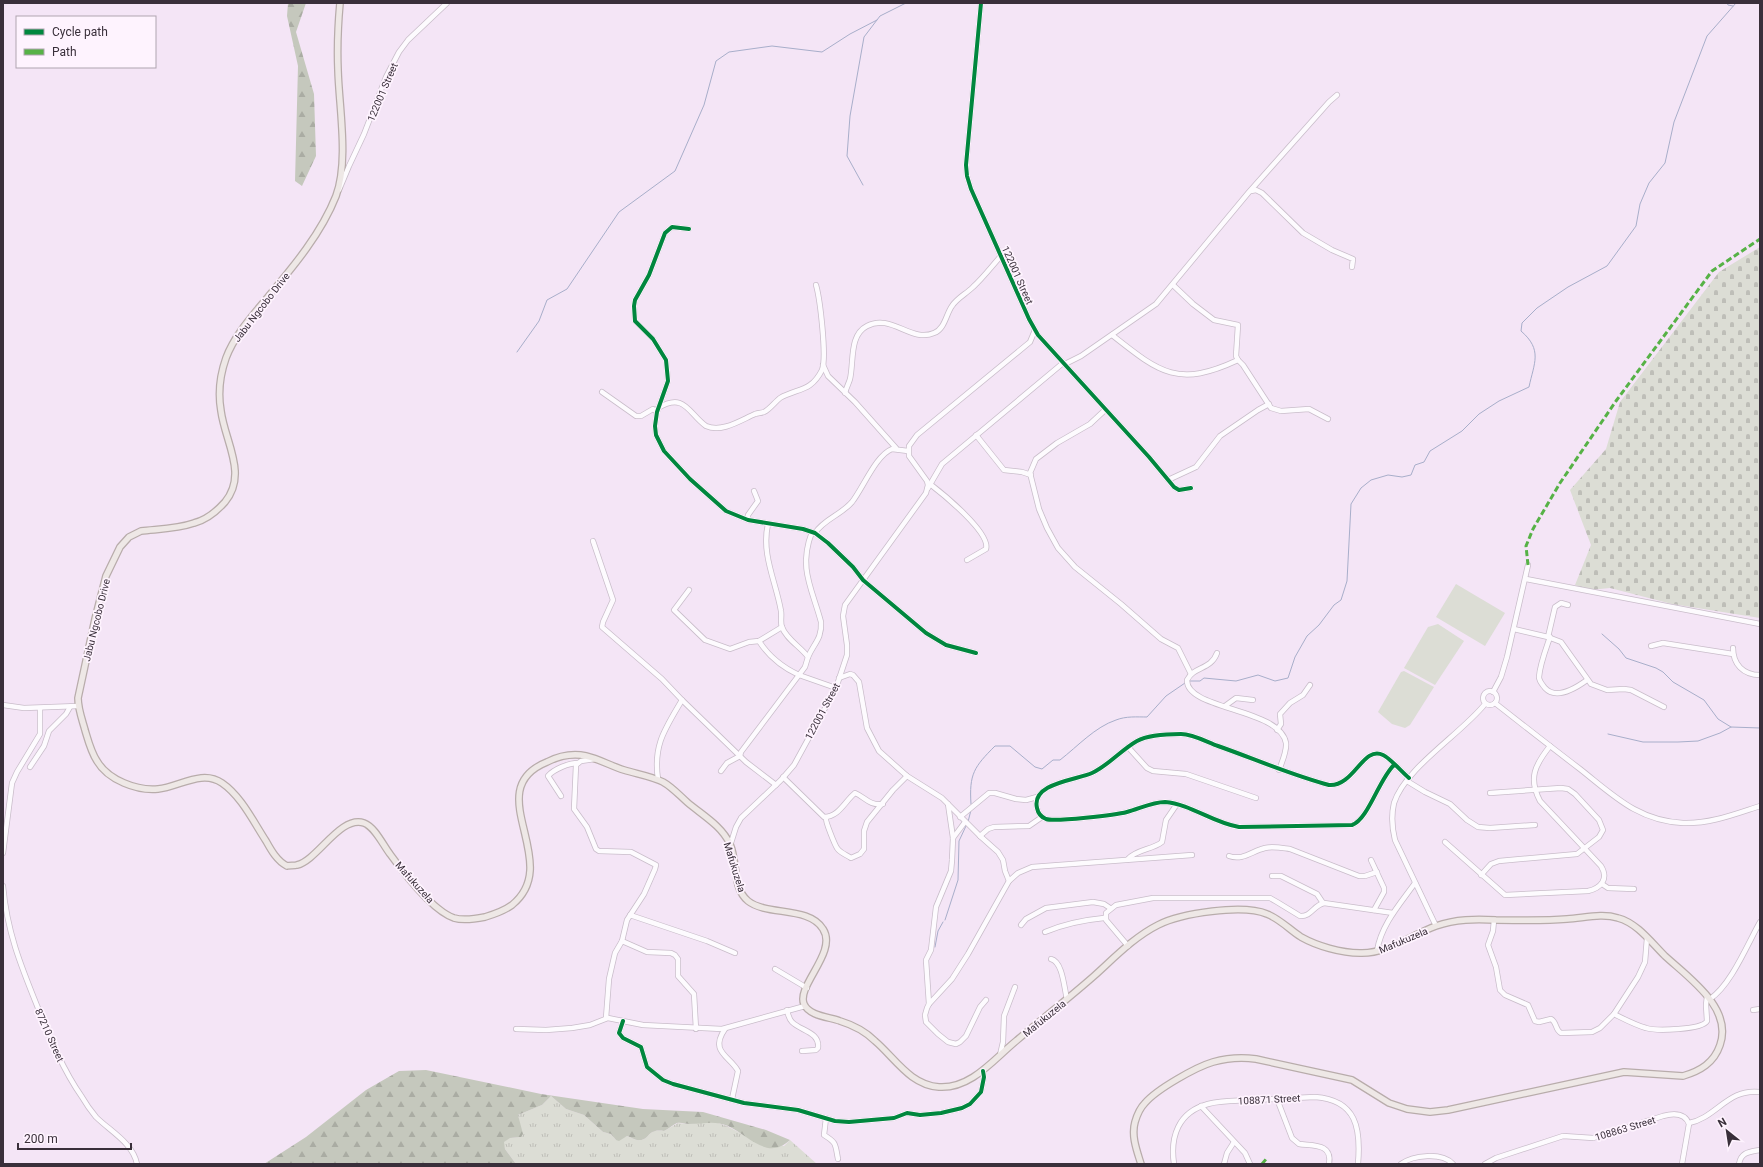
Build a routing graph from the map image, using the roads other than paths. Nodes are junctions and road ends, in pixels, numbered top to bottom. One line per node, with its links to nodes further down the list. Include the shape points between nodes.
1 (340, 3): 5 (main road, Jabu Ngcobo Drive, via 338,69)
2 (447, 3): 6 (street, 122001 Street, via 399,52)
3 (981, 3): 10 (street, 122001 Street, via 966,170 974,195)
4 (1337, 95): 7 (street, 122001 Street)
5 (342, 154): 6 (street); 8 (main road, Jabu Ngcobo Drive)
6 (352, 158): 8 (street, 122001 Street)
7 (1249, 192): 11 (street, via 1262,192 1303,233 1353,259); 13 (street, 122001 Street)
8 (336, 195): 68 (main road, Jabu Ngcobo Drive, via 325,219 307,247 237,337 226,356 220,406 235,466 236,479 233,491 222,505 193,524 141,531 129,537 120,547 100,596)
9 (688, 229): 22 (street, via 672,227 665,233 649,275 635,300 635,321 653,339 666,360 668,381)
10 (1001, 256): 14 (street, 122001 Street); 20 (street, via 982,278 955,302 937,332 920,335 886,322 874,323 863,329 855,341 850,378)
11 (1352, 267)
12 (816, 285): 18 (street, via 822,330)
13 (1173, 286): 15 (street, 122001 Street, via 1152,308); 16 (street, via 1214,320 1238,325)
14 (1035, 330): 17 (street, 122001 Street); 27 (street, via 1030,342 917,435)
15 (1112, 335): 16 (street, via 1155,367 1174,375 1203,374); 17 (street, 122001 Street)
16 (1238, 360): 21 (street)
17 (1064, 364): 23 (street, 122001 Street); 25 (street, 122001 Street)
18 (823, 366): 20 (street, via 828,376); 22 (street, via 810,386 779,399 764,412 726,426 706,426 690,409 678,402 669,403)
19 (602, 392): 22 (street, via 636,416 641,416 652,409)
20 (845, 393): 26 (street)
21 (1269, 404): 24 (street, via 1271,408 1281,412 1309,410); 29 (street, via 1220,436 1196,467)
22 (657, 410): 34 (street, via 656,435 664,451 716,504)
23 (1105, 410): 28 (street, via 1090,424 1057,443 1036,459); 29 (street, 122001 Street)
24 (1328, 419)
25 (976, 434): 28 (street, via 1004,470); 30 (street, 122001 Street, via 942,464)
26 (896, 448): 27 (street); 36 (street, via 890,450 880,461 848,506)
27 (908, 451): 32 (street, via 910,459 925,477)
28 (1031, 475): 55 (street, via 1039,509 1058,548 1075,567 1161,639 1178,648)
29 (1168, 480): 31 (street, 122001 Street, via 1179,490)
30 (930, 484): 32 (street, 122001 Street); 38 (street, via 972,522 987,543 986,549)
31 (1191, 488)
32 (927, 489): 41 (street, 122001 Street)
33 (754, 491): 34 (street, via 758,501 748,515)
34 (748, 520): 35 (street)
35 (768, 524): 36 (street); 45 (street, via 766,536 769,567 781,612)
36 (813, 533): 41 (street, via 828,543); 54 (street, via 806,550 806,566 822,630)
37 (593, 541): 63 (street, via 613,600 602,627 653,670)
38 (967, 560)
39 (1528, 565): 40 (street)
40 (1526, 579): 44 (street); 46 (street)
41 (863, 580): 51 (street, via 934,639 957,649); 58 (street, 122001 Street, via 843,610 847,650)
42 (689, 590): 48 (street, via 674,610 705,640 730,649)
43 (1568, 605): 47 (street, via 1561,603 1555,607)
44 (1760, 624)
45 (782, 627): 48 (street); 54 (street)
46 (1514, 630): 47 (street); 62 (street, via 1501,677)
47 (1549, 637): 59 (street, via 1563,645); 59 (street, via 1539,676 1541,683 1554,693 1572,690)
48 (759, 641): 57 (street, via 776,660)
49 (1651, 646): 53 (street, via 1663,643)
50 (1733, 648): 53 (street)
51 (976, 653)
52 (1217, 653): 55 (street, via 1210,664)
53 (1733, 654): 56 (street, via 1741,669 1750,674)
54 (808, 657): 57 (street)
55 (1191, 674): 69 (street, via 1187,683 1191,691)
56 (1760, 674)
57 (799, 675): 61 (street); 76 (street)
58 (839, 678): 61 (street, 122001 Street); 83 (street, via 850,674 856,677 870,737 879,751)
59 (1587, 680): 71 (street, via 1607,690 1631,690)
60 (1310, 685): 73 (street, via 1302,696 1290,703 1280,714 1281,724)
61 (836, 688): 84 (street, 122001 Street, via 796,761)
62 (1493, 692): 65 (street, via 1497,696); 66 (street, via 1484,694)
63 (682, 700): 76 (street); 85 (street, via 657,748)
64 (1253, 700): 69 (street, via 1236,698)
65 (1495, 703): 66 (street, via 1489,706); 74 (street)
66 (1485, 704): 86 (street)
67 (3, 705): 72 (street)
68 (78, 706): 70 (street); 77 (main road, Mafukuzela, via 93,755 112,776 136,786 154,789 197,778 216,780 228,787 236,796 278,860 287,866 300,864 344,827 362,823 370,828 399,867 438,908 463,920 498,913 514,904 523,892 529,874 530,856 519,803 519,790 525,776 539,765 561,757 578,755)
69 (1225, 706): 73 (street, via 1261,719)
70 (70, 707): 72 (street); 80 (street, via 49,732 44,746)
71 (1664, 707)
72 (40, 708): 107 (street, via 40,734 12,783)
73 (1277, 730): 81 (street, via 1285,738 1286,746)
74 (1550, 746): 88 (street, via 1541,756 1534,772); 96 (street, via 1618,800 1643,815 1656,819 1684,823 1706,822)
75 (1128, 747): 81 (street, via 1144,739 1183,734); 91 (street, via 1100,769 1044,789); 92 (street, via 1153,771 1186,774)
76 (740, 756): 82 (street, via 727,763); 87 (street)
77 (595, 759): 78 (street); 85 (main road, Mafukuzela, via 628,772)
78 (578, 763): 90 (street, via 566,765 548,776); 124 (street, via 574,809 589,831 596,849 632,852 656,865 644,894)
79 (1394, 765): 81 (street, via 1383,755 1376,754 1361,763 1347,780 1334,786); 86 (street); 95 (street, via 1383,778 1361,820 1352,825 1239,827 1222,823)
80 (30, 767)
81 (1279, 770)
82 (721, 771)
83 (907, 776): 93 (street); 94 (street)
84 (783, 777): 87 (street, 122001 Street); 99 (street)
85 (658, 779): 105 (main road, Mafukuzela, via 716,825)
86 (1408, 779): 101 (street, via 1425,792 1450,804 1478,827); 116 (street, via 1394,804 1392,827 1395,840)
87 (776, 785): 105 (street, 122001 Street, via 742,818)
88 (1534, 790): 89 (street); 106 (street, via 1540,801); 106 (street, via 1568,789 1599,820 1602,826 1601,835)
89 (1490, 793)
90 (561, 796)
91 (1037, 797): 97 (street, via 1026,800 989,793); 98 (street, via 1037,808)
92 (1256, 798)
93 (883, 804): 99 (street, via 865,800 855,793 842,808); 99 (street, via 866,826 864,849 851,858 837,848 833,835 825,823)
94 (948, 804): 97 (street); 103 (street)
95 (1177, 804): 98 (street, via 1160,803 1109,815 1050,820); 110 (street, via 1166,820 1162,842 1135,853)
96 (1760, 806)
97 (960, 817): 100 (street)
98 (1042, 817): 102 (street, via 1029,826 994,827)
99 (826, 818)
100 (965, 822): 102 (street); 103 (street)
101 (1535, 825)
102 (980, 836): 115 (street, via 1001,856)
103 (953, 838): 143 (street, via 950,871 936,907 931,950 926,960)
104 (1445, 842): 113 (street)
105 (730, 846): 139 (main road, Mafukuzela, via 740,889 748,901 761,907 805,917 816,922 825,931 826,944)
106 (1585, 849): 113 (street, via 1577,854 1499,861 1491,864); 117 (street, via 1603,869 1605,876)
107 (3, 853)
108 (1192, 855): 110 (street)
109 (1229, 856): 112 (street, via 1239,858 1259,850 1290,848 1359,876)
110 (1128, 859): 115 (street, via 1032,867 1018,872)
111 (1371, 860): 112 (street)
112 (1378, 872): 122 (street, via 1384,892)
113 (1481, 875): 117 (street, via 1500,892 1509,895 1588,891)
114 (1272, 876): 120 (street, via 1281,876 1317,894)
115 (1009, 881): 143 (street, via 952,980)
116 (1415, 883): 123 (street); 129 (street)
117 (1602, 884): 119 (street, via 1608,888)
118 (3, 886): 166 (street, 87210 Street, via 10,934 53,1044 82,1098 96,1116 131,1149)
119 (1634, 889)
120 (1322, 903): 121 (street, via 1309,915 1304,916 1270,898 1153,898); 122 (street, via 1330,902)
121 (1110, 908): 125 (street); 128 (street, via 1094,902 1046,908 1026,919)
122 (1374, 910): 123 (street)
123 (1393, 913): 134 (street, via 1380,935)
124 (630, 915): 132 (street); 135 (street)
125 (1104, 918): 130 (street, via 1070,923); 133 (street)
126 (1494, 920): 129 (main road, Mafukuzela, via 1460,920); 131 (main road, Mafukuzela, via 1606,916 1626,921); 148 (street, via 1494,931 1488,946 1496,967 1500,990 1504,995 1528,1005 1535,1021 1551,1019 1561,1033 1587,1033 1600,1028)
127 (1760, 922): 140 (street, via 1726,982 1719,992)
128 (1021, 926)
129 (1436, 926): 134 (main road, Mafukuzela)
130 (1045, 932)
131 (1647, 938): 140 (main road, Mafukuzela); 148 (street, via 1645,962)
132 (622, 941): 149 (street, via 612,964); 152 (street, via 647,952 675,955 678,959 678,976 696,999)
133 (1128, 946): 134 (main road, Mafukuzela, via 1144,933 1170,919 1244,910 1268,914 1308,941 1327,947 1355,953); 141 (main road, Mafukuzela)
134 (1377, 951)
135 (735, 952)
136 (1051, 958): 141 (street, via 1060,968)
137 (775, 969): 139 (street)
138 (1015, 987): 155 (street, via 1004,1016)
139 (807, 988): 144 (main road, Mafukuzela, via 803,996)
140 (1708, 997): 148 (street, via 1707,1021 1703,1025 1679,1029 1646,1028); 167 (main road, Mafukuzela, via 1722,1020 1722,1039 1713,1058 1699,1071 1683,1076 1624,1072 1448,1110 1430,1112 1407,1109 1389,1103 1352,1080 1270,1061 1246,1058 1213,1062 1194,1070 1151,1097 1140,1109 1134,1130)
141 (1067, 999): 155 (main road, Mafukuzela)
142 (986, 1000): 143 (street, via 975,1015 964,1039 956,1044 943,1040 926,1022 925,1015)
143 (929, 1004)
144 (805, 1006): 146 (street); 156 (main road, Mafukuzela, via 814,1013 862,1031 879,1044 910,1076 924,1084 936,1087 951,1086 966,1081)
145 (1760, 1009): 147 (street)
146 (787, 1010): 153 (street); 154 (street, via 792,1022 807,1030 818,1042 816,1050)
147 (1753, 1010)
148 (1614, 1014)
149 (606, 1018): 150 (street); 151 (street, via 590,1025 572,1028)
150 (623, 1021): 152 (street); 158 (street, via 619,1033 621,1036 641,1047 646,1067 663,1080)
151 (516, 1029)
152 (696, 1029): 153 (street)
153 (725, 1029): 158 (street, via 721,1036 722,1054 738,1071)
154 (802, 1051)
155 (1000, 1055): 156 (main road, Mafukuzela)
156 (983, 1070): 161 (street, via 984,1084 981,1092 970,1104 950,1112 907,1113 894,1118 848,1122)
157 (1760, 1092): 162 (street, via 1737,1094 1700,1119)
158 (732, 1099): 161 (street, via 798,1110)
159 (1277, 1099): 160 (street, 108871 Street, via 1220,1102); 171 (street, via 1292,1138 1299,1144 1324,1148); 172 (street, 108871 Street, via 1322,1097 1342,1106 1352,1116 1358,1128)
160 (1201, 1106): 163 (street); 168 (street, 108871 Street, via 1186,1116 1177,1129 1172,1146)
161 (826, 1118): 165 (street, via 824,1134 834,1142)
162 (1689, 1123): 175 (street, 108863 Street, via 1681,1115 1669,1114 1593,1138 1563,1136); 176 (street)
163 (1234, 1142): 169 (street); 170 (street, via 1245,1153)
164 (1760, 1150): 177 (street, via 1743,1154)
165 (838, 1159)
166 (137, 1164)
167 (1141, 1164)
168 (1174, 1164)
169 (1224, 1164)
170 (1250, 1164)
171 (1329, 1164)
172 (1358, 1164)
173 (1401, 1164): 174 (street, via 1411,1159 1429,1157 1446,1159)
174 (1453, 1164)
175 (1485, 1164)
176 (1682, 1164)
177 (1739, 1164)

